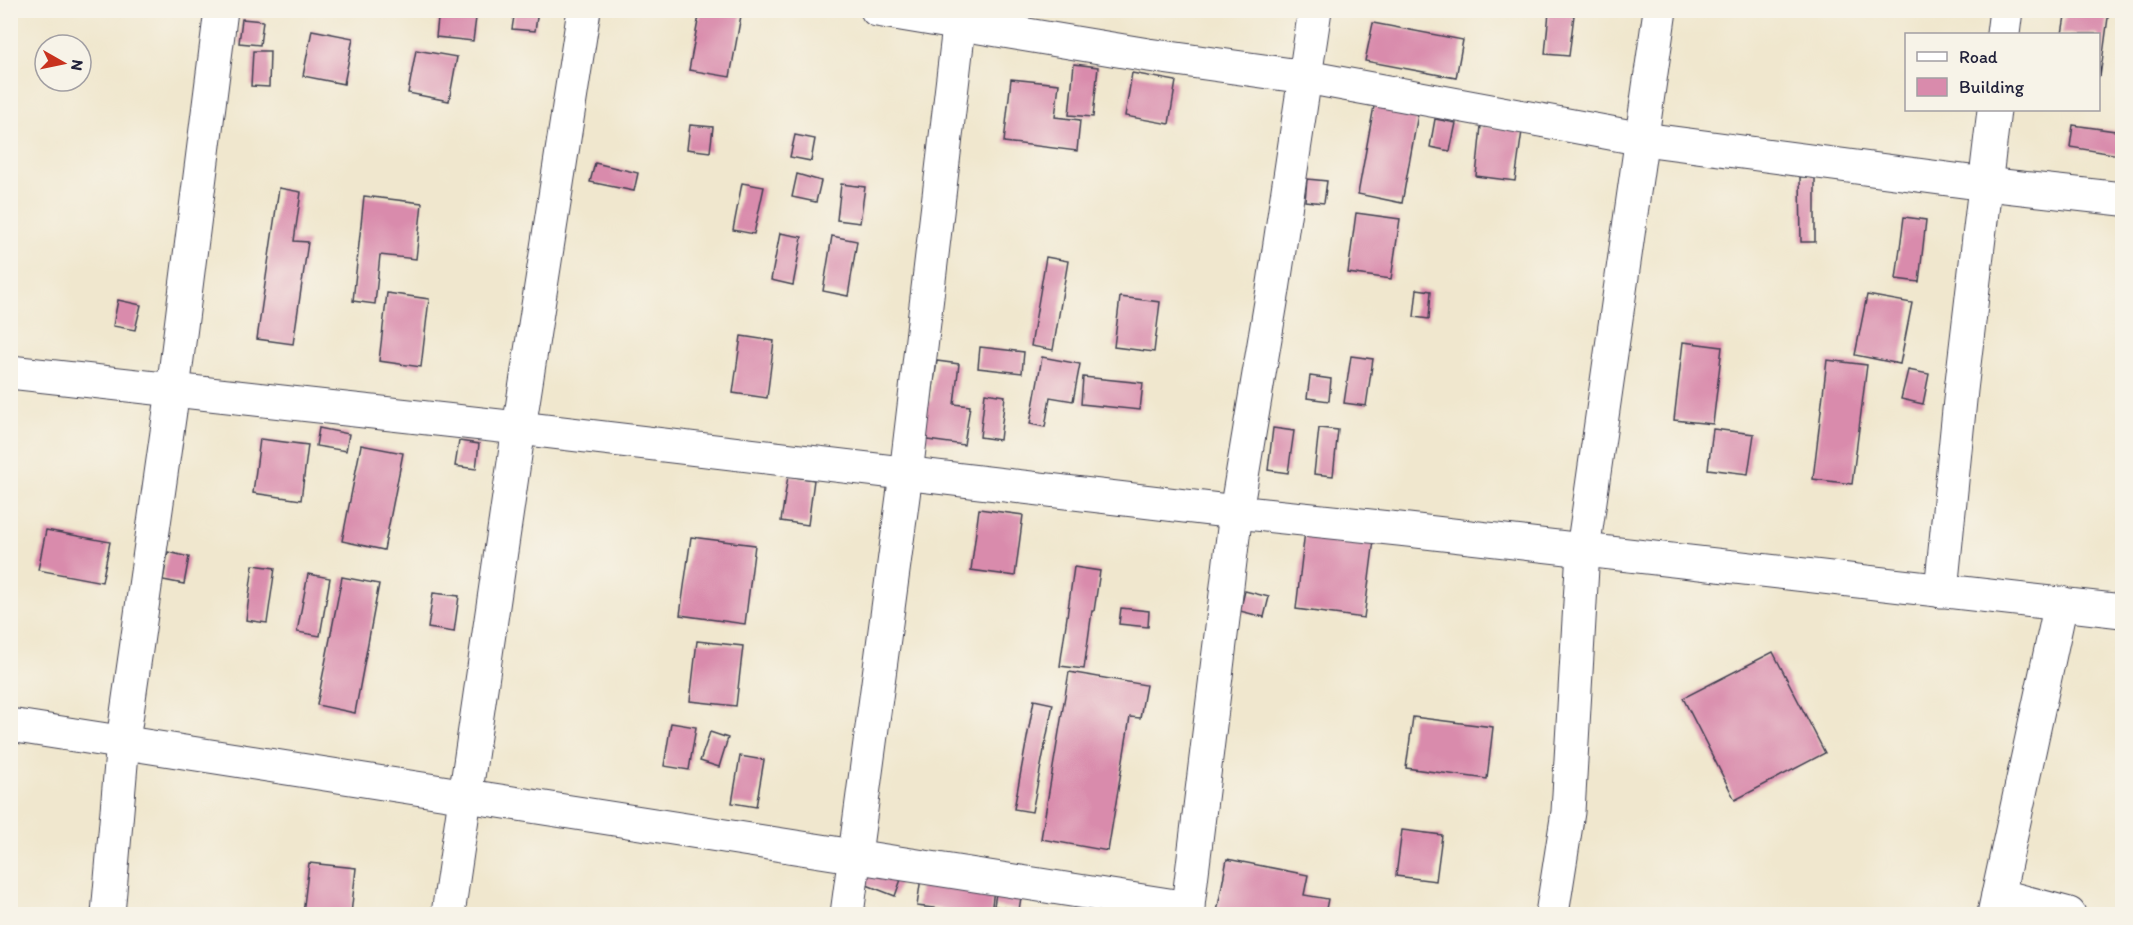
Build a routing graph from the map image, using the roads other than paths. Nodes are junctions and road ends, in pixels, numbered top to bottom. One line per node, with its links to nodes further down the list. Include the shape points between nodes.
1 (221, 10): 15 (street)
2 (584, 10): 16 (street)
3 (877, 10): 7 (street)
4 (1315, 10): 9 (street)
5 (1660, 10): 11 (street)
6 (2006, 10): 8 (street)
7 (960, 17): 9 (street, via 1148,55); 17 (street)
8 (2003, 33)
9 (1306, 77): 11 (street); 18 (street)
10 (1994, 111): 12 (street)
11 (1643, 139): 12 (street); 19 (street)
12 (1986, 184): 13 (street); 20 (street)
13 (2122, 199)
14 (10, 372): 15 (street)
15 (173, 390): 16 (street); 24 (street)
16 (519, 428): 17 (street); 25 (street)
17 (906, 474): 18 (street); 26 (street)
18 (1236, 512): 19 (street); 28 (street)
19 (1583, 550): 20 (street); 32 (street, via 1568,812)
20 (1941, 591): 21 (street)
21 (2061, 603): 22 (street); 27 (street)
22 (2122, 611)
23 (10, 724): 24 (street)
24 (123, 741): 25 (street); 29 (street)
25 (464, 796): 26 (street); 30 (street)
26 (854, 856): 28 (street); 31 (street)
27 (1996, 905): 33 (street)
28 (1188, 912)
29 (108, 915)
30 (448, 915)
31 (846, 915)
32 (1552, 915)
33 (2069, 915)

